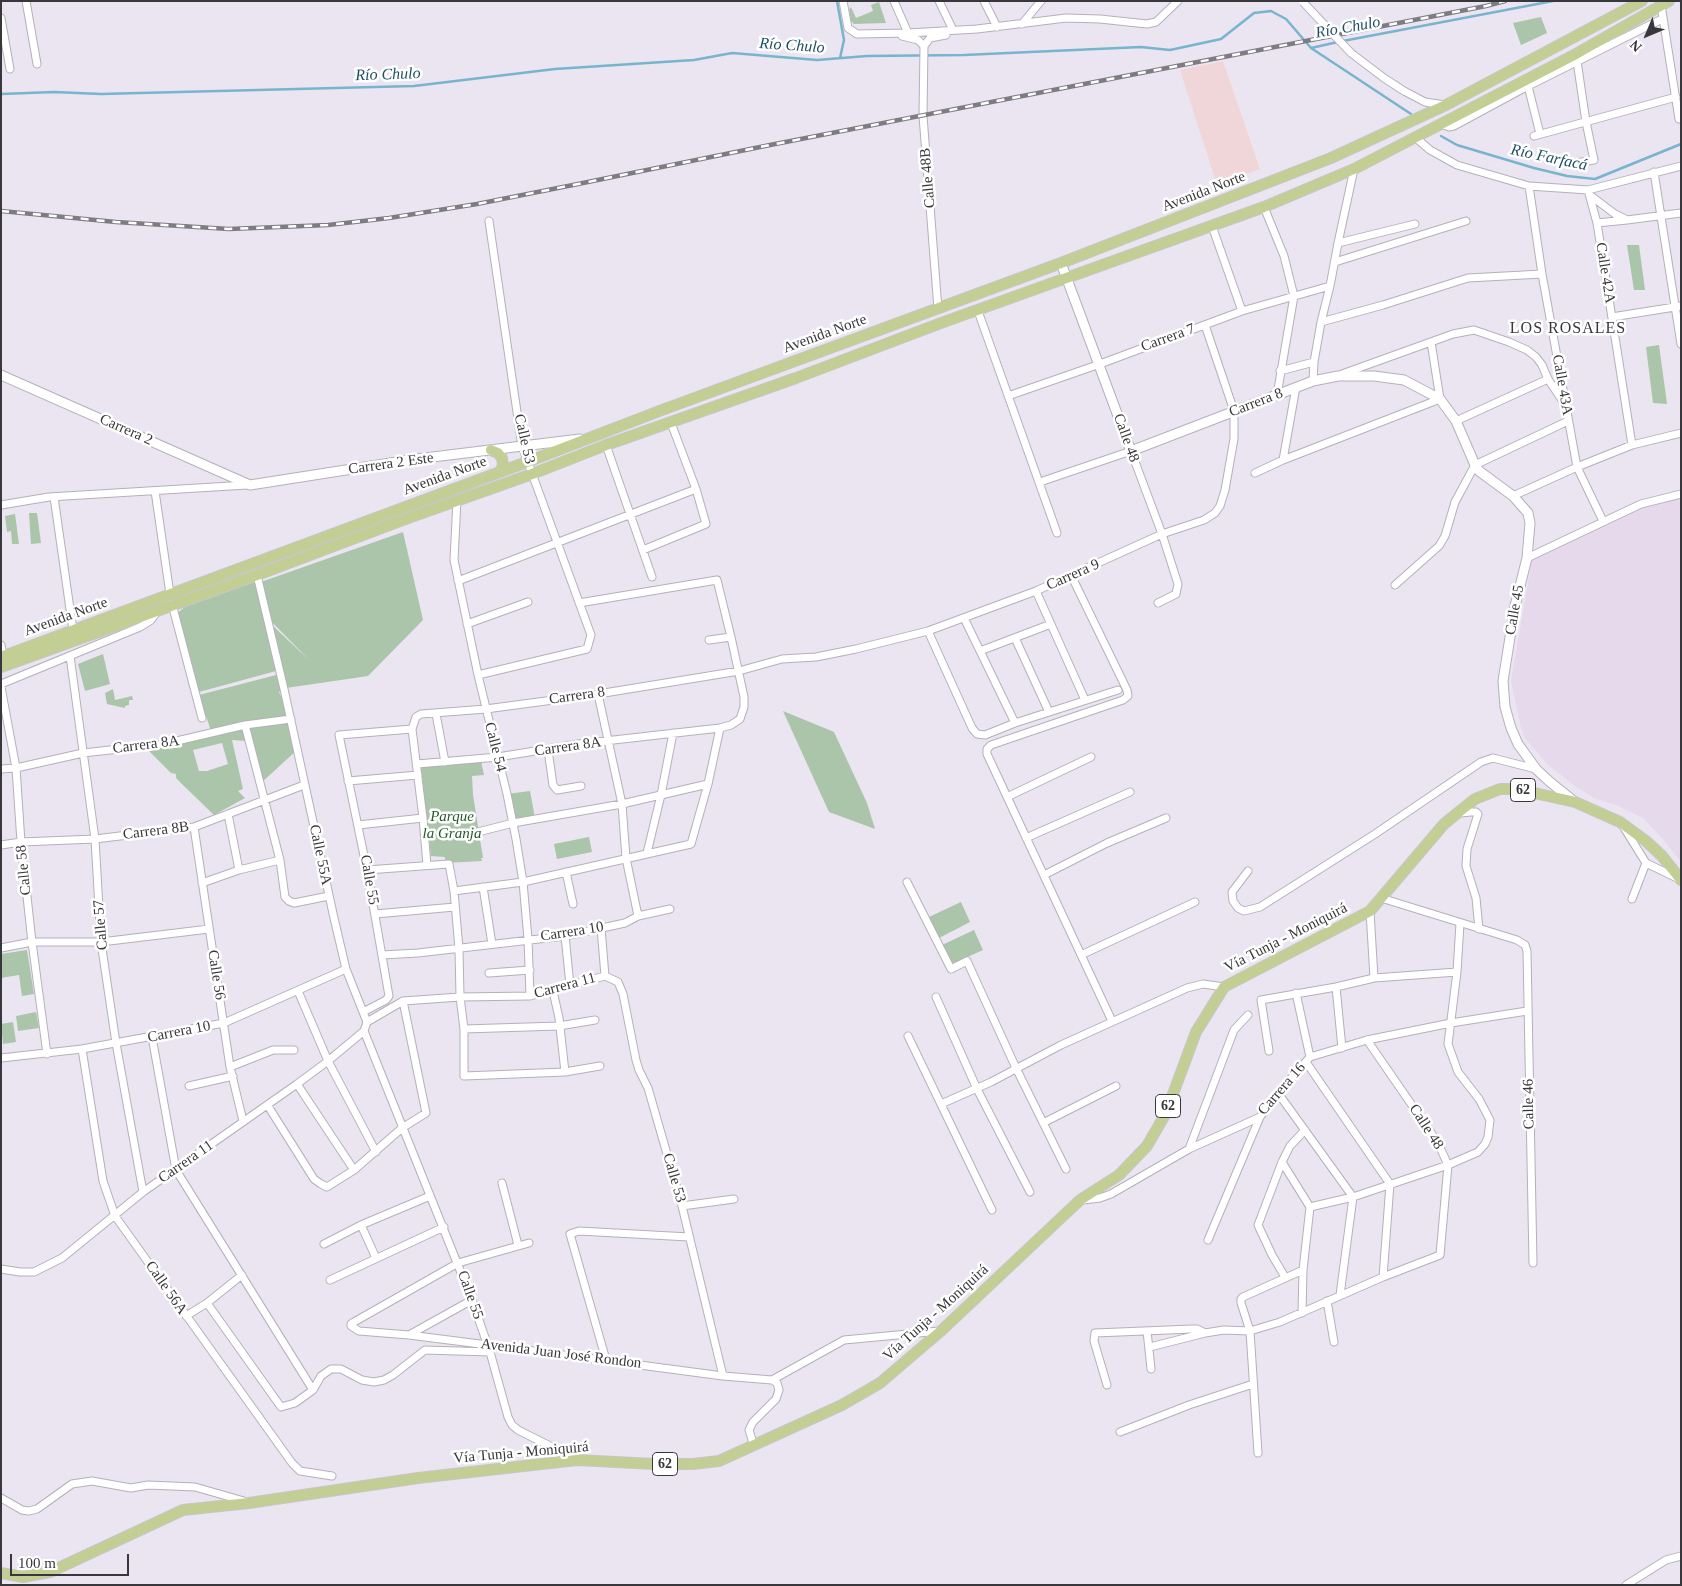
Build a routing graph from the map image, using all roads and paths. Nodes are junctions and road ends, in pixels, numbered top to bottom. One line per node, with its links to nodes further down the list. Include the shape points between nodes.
1 (26, 1): 21 (street)
2 (843, 1): 17 (street, via 848,28)
3 (894, 1): 18 (street)
4 (939, 1): 16 (street)
5 (984, 1): 14 (street)
6 (1041, 1): 13 (street)
7 (1178, 1): 13 (street, via 1156,22 1147,24 1066,18)
8 (1642, 1): 25 (main road, Avenida Norte)
9 (1303, 2): 25 (street, bridge, via 1351,53 1384,78 1425,102)
10 (1665, 3): 12 (street); 28 (main road, Avenida Norte, via 1576,54)
11 (1, 18): 22 (street)
12 (1662, 19): 20 (street); 24 (street)
13 (1022, 24): 14 (street)
14 (997, 27): 15 (street)
15 (977, 29): 16 (street); 19 (street, via 936,36)
16 (953, 30): 18 (street)
17 (858, 33): 18 (street); 19 (street, via 904,36 918,40)
18 (908, 33)
19 (924, 46): 53 (street, Calle 48B, via 923,116)
20 (1577, 61): 23 (street); 27 (street)
21 (37, 64)
22 (10, 69)
23 (1528, 86): 27 (street, via 1537,135); 28 (street, via 1454,126)
24 (1676, 97): 26 (street); 27 (street)
25 (1446, 105): 47 (main road, Avenida Norte, via 1331,158)
26 (1679, 119)
27 (1586, 122): 30 (street, via 1594,160)
28 (1441, 124): 29 (main road, Avenida Norte)
29 (1416, 138): 32 (main road, Avenida Norte); 34 (street, via 1457,166)
30 (1570, 164)
31 (1681, 166): 33 (street)
32 (1354, 169): 36 (main road, Avenida Norte); 45 (street)
33 (1654, 172): 35 (street); 38 (street)
34 (1529, 186): 35 (street); 48 (street, Calle 43A)
35 (1590, 193): 39 (street); 42 (street, Calle 42A)
36 (1264, 207): 44 (main road, Avenida Norte); 51 (street, via 1284,256)
37 (1681, 212): 38 (street)
38 (1661, 215): 39 (street); 52 (street)
39 (1627, 220): 42 (street)
40 (489, 221): 83 (street, Calle 53)
41 (1466, 221): 46 (street)
42 (1597, 223): 56 (street, Calle 42A)
43 (1415, 224): 45 (street)
44 (1212, 226): 49 (main road, Avenida Norte); 54 (street)
45 (1338, 243): 46 (street)
46 (1334, 262): 50 (street)
47 (1061, 263): 49 (street, Calle 48); 53 (main road, Avenida Norte)
48 (1542, 274): 57 (street, via 1468,278); 74 (street, Calle 43A)
49 (1067, 278): 55 (main road, Avenida Norte); 63 (street, Calle 48)
50 (1330, 286): 51 (street, Carrera 7); 57 (street)
51 (1294, 296): 54 (street, Carrera 7); 64 (street)
52 (1678, 307): 56 (street); 60 (street)
53 (938, 309): 80 (main road, Avenida Norte)
54 (1242, 310): 58 (street, Carrera 7)
55 (978, 311): 72 (street); 78 (main road, Avenida Norte)
56 (1612, 317): 82 (street, Calle 42A)
57 (1321, 322): 61 (street)
58 (1205, 325): 63 (street, Carrera 7); 75 (street)
59 (1431, 342): 62 (street, Carrera 8); 68 (street, Carrera 8, via 1474,330 1526,350 1536,357); 73 (street)
60 (1681, 344)
61 (1314, 362): 64 (street); 69 (street)
62 (1374, 362): 66 (street, Carrera 8); 67 (street)
63 (1100, 364): 72 (street, Carrera 7); 85 (street, Calle 48)
64 (1280, 371): 71 (street)
65 (1, 375): 94 (street, Carrera 2)
66 (1338, 376): 67 (street); 69 (street, Carrera 8)
67 (1374, 376): 73 (street, via 1404,380)
68 (1548, 379): 74 (street); 76 (street)
69 (1313, 381): 70 (street, Carrera 8)
70 (1296, 387): 71 (street, Carrera 8); 86 (street)
71 (1277, 395): 75 (street, Carrera 8)
72 (1008, 396): 93 (street)
73 (1440, 400): 76 (street, Calle 45); 86 (street)
74 (1565, 405): 77 (street, Calle 43A)
75 (1234, 411): 85 (street, Carrera 8); 105 (street, Carrera 9, via 1234,439 1220,506 1204,520)
76 (1456, 421): 88 (street, Calle 45)
77 (1568, 421): 88 (street); 89 (street, Calle 43A)
78 (671, 423): 81 (main road, Avenida Norte); 95 (street)
79 (1681, 433): 82 (street)
80 (591, 438): 83 (street, Carrera 2 Este); 87 (main road, Avenida Norte)
81 (606, 445): 92 (main road, Avenida Norte); 102 (street)
82 (1632, 445): 89 (street)
83 (522, 446): 84 (street, Carrera 2 Este); 87 (street, Calle 53)
84 (491, 450): 90 (main road, via 502,458); 94 (street, Carrera 2 Este)
85 (1131, 451): 93 (street, Carrera 8); 105 (street, Calle 48)
86 (1284, 460): 91 (street)
87 (527, 462): 90 (main road, Avenida Norte); 92 (street, Calle 53)
88 (1475, 465): 98 (street, Calle 45, via 1488,479); 113 (street, via 1453,507 1439,546)
89 (1577, 467): 98 (street); 103 (street, Calle 43A)
90 (500, 472): 115 (main road, Avenida Norte)
91 (1254, 473)
92 (532, 474): 100 (main road, Avenida Norte); 106 (street, Calle 53)
93 (1040, 482): 104 (street)
94 (250, 485): 96 (street)
95 (696, 489): 102 (street); 107 (street, via 706,524)
96 (155, 490): 99 (street); 115 (street)
97 (1681, 494): 103 (street, via 1641,504)
98 (1513, 496): 108 (street, Calle 45, via 1528,513)
99 (54, 497): 101 (street); 123 (street)
100 (458, 500): 109 (main road, Avenida Norte); 112 (street, Calle 54, via 454,560)
101 (1, 505)
102 (630, 514): 106 (street); 107 (street)
103 (1603, 520): 108 (street)
104 (1058, 534)
105 (1162, 534): 110 (street, Carrera 9); 118 (street, Calle 48, via 1178,589 1176,594)
106 (556, 542): 112 (street); 117 (street, Calle 53)
107 (643, 550): 111 (street)
108 (1527, 558): 158 (street, Calle 45, via 1515,606 1504,681 1505,707 1510,728)
109 (257, 575): 115 (main road, Avenida Norte); 143 (street, Calle 55A)
110 (1071, 575): 114 (street, Carrera 9); 166 (street, via 1128,696 987,749)
111 (652, 577)
112 (458, 581): 121 (street, Calle 54)
113 (1395, 585)
114 (1036, 591): 120 (street, Carrera 9); 122 (street)
115 (171, 599): 119 (main road, Avenida Norte); 123 (main road, Avenida Norte); 142 (street)
116 (528, 602): 121 (street)
117 (579, 603): 125 (street, via 717,580); 134 (street, Calle 53, via 591,635 587,649)
118 (1158, 603)
119 (159, 609): 131 (street, Avenida Norte, via 150,621 140,627); 132 (main road, Avenida Norte)
120 (964, 618): 124 (street, Carrera 9); 129 (street)
121 (467, 624): 134 (street, Calle 54)
122 (1051, 624): 126 (street); 138 (street)
123 (73, 630): 130 (main road, Avenida Norte)
124 (928, 631): 133 (street, Carrera 8, via 856,650 782,659); 144 (street, via 972,728 985,735)
125 (732, 636): 127 (street); 133 (street)
126 (1015, 638): 129 (street); 140 (street)
127 (710, 640)
128 (1, 645): 130 (street)
129 (980, 651): 144 (street)
130 (2, 656)
131 (70, 656): 135 (street, Avenida Norte); 151 (street, Calle 57)
132 (1, 667)
133 (739, 671): 137 (street, Carrera 8); 147 (street, via 744,707 740,719 731,726)
134 (478, 674): 139 (street, Calle 54)
135 (1, 686): 156 (street, Calle 58)
136 (1118, 690): 138 (street)
137 (598, 694): 139 (street, Carrera 8); 149 (street)
138 (1086, 700): 140 (street)
139 (486, 709): 141 (street, Carrera 8); 153 (street, Calle 54)
140 (1049, 712): 144 (street)
141 (436, 714): 146 (street, Carrera 8, via 420,714); 154 (street)
142 (202, 718)
143 (291, 719): 145 (street, Carrera 8A); 162 (street, Calle 55A)
144 (1014, 723)
145 (246, 725): 151 (street, Carrera 8A, via 164,744); 167 (street)
146 (412, 728): 155 (street); 160 (street, Calle 55, via 339,735)
147 (720, 728): 148 (street, Carrera 8A); 161 (street)
148 (673, 733): 149 (street, Carrera 8A); 165 (street)
149 (608, 741): 150 (street, Carrera 8A); 169 (street)
150 (548, 750): 153 (street, Carrera 8A); 163 (street, via 553,785 557,790)
151 (83, 753): 156 (street, Carrera 8A); 180 (street, Calle 57)
152 (1091, 756): 166 (street)
153 (498, 757): 154 (street, Carrera 8A); 175 (street, Calle 54)
154 (445, 762): 155 (street, Carrera 8A)
155 (417, 764): 159 (street)
156 (16, 768): 157 (street, Carrera 8A); 181 (street, Calle 58)
157 (1, 769)
158 (1536, 769): 168 (street, Calle 45); 190 (street, via 1502,759 1481,762 1260,907 1244,911 1233,901 1232,892)
159 (418, 775): 160 (street); 172 (street)
160 (348, 781): 176 (street, Calle 55)
161 (708, 784): 165 (street); 183 (street, via 690,844)
162 (304, 785): 167 (street, Carrera 8B); 199 (street, Calle 55A)
163 (581, 786)
164 (1130, 792): 179 (street)
165 (661, 795): 169 (street); 183 (street)
166 (1007, 797): 179 (street)
167 (266, 799): 171 (street, Carrera 8B); 185 (street)
168 (1575, 802): 170 (main road, Vía Tunja - Moniquirá / 62, via 1516,789 1500,789 1474,799); 174 (main road, Vía Tunja - Moniquirá / 62)
169 (622, 804): 175 (street); 184 (street)
170 (1458, 813): 200 (main road, Vía Tunja - Moniquirá / 62, via 1444,824); 212 (street, via 1478,814 1467,849 1466,866 1476,898)
171 (228, 814): 177 (street, Carrera 8B); 188 (street)
172 (423, 818): 176 (street); 187 (street)
173 (1166, 818): 192 (street)
174 (1620, 822): 186 (street); 193 (main road, Vía Tunja - Moniquirá / 62, via 1646,840)
175 (512, 823): 178 (street); 194 (street, Calle 54)
176 (358, 825): 189 (street, Calle 55)
177 (194, 827): 180 (street, Carrera 8B); 196 (street, Calle 56)
178 (478, 832)
179 (1026, 838): 192 (street)
180 (95, 839): 181 (street, Carrera 8B); 216 (street, Calle 57)
181 (21, 842): 182 (street, Carrera 8B); 215 (street, Calle 58)
182 (1, 845)
183 (647, 853): 184 (street)
184 (626, 858): 191 (street); 208 (street)
185 (280, 860): 188 (street); 199 (street, via 285,897 289,901 294,903)
186 (1646, 863): 193 (street); 201 (street)
187 (427, 865): 189 (street); 198 (street, via 449,864)
188 (239, 870): 196 (street)
189 (367, 870): 207 (street, Calle 55)
190 (1248, 871)
191 (566, 872): 194 (street); 203 (street)
192 (1044, 875): 221 (street)
193 (1681, 880)
194 (523, 882): 197 (street); 214 (street, Calle 54)
195 (907, 882): 264 (street, via 951,969 967,961)
196 (202, 883): 211 (street, Calle 56)
197 (483, 887): 198 (street); 217 (street)
198 (454, 891): 204 (street)
199 (329, 896): 222 (street, Calle 55A)
200 (1382, 898): 206 (main road, Vía Tunja - Moniquirá / 62); 209 (street)
201 (1632, 899)
202 (1195, 902): 221 (street)
203 (573, 904)
204 (455, 907): 207 (street); 219 (street)
205 (670, 909): 208 (street, Carrera 10)
206 (1370, 911): 227 (street); 230 (main road, Vía Tunja - Moniquirá / 62)
207 (375, 914): 220 (street, Calle 55)
208 (638, 916): 210 (street, Carrera 10, via 630,922)
209 (1460, 923): 212 (street); 224 (street)
210 (601, 928): 213 (street, Carrera 10); 226 (street)
211 (209, 929): 216 (street); 245 (street, Calle 56)
212 (1479, 929): 239 (street, Calle 46, via 1525,945 1528,954)
213 (565, 936): 214 (street, Carrera 10); 229 (street)
214 (528, 939): 217 (street, Carrera 10); 223 (street, Calle 54)
215 (32, 942): 216 (street); 218 (street); 258 (street, Calle 58)
216 (101, 942): 253 (street, Calle 57)
217 (492, 944): 219 (street, Carrera 10)
218 (1, 948)
219 (458, 949): 220 (street, Carrera 10); 236 (street)
220 (382, 955): 240 (street, Calle 55, via 389,996)
221 (1081, 955): 243 (street)
222 (346, 969): 233 (street, Carrera 10); 240 (street, Calle 55A)
223 (530, 970): 225 (street); 235 (street, Calle 54)
224 (1457, 972): 227 (street); 246 (street)
225 (489, 973)
226 (605, 976): 228 (street, Carrera 11); 229 (street, Carrera 11)
227 (1374, 978): 231 (street)
228 (618, 982): 294 (street, Calle 53, via 636,1060 648,1088)
229 (570, 985): 232 (street, Carrera 11)
230 (1224, 987): 243 (street, via 1196,985); 293 (main road, Vía Tunja - Moniquirá / 62, via 1196,1032 1166,1113 1147,1146 1119,1174)
231 (1336, 987): 234 (street); 254 (street)
232 (553, 990): 235 (street, Carrera 11); 247 (street)
233 (298, 991): 245 (street, Carrera 10); 261 (street)
234 (1296, 993): 257 (street, via 1261,1000); 260 (street)
235 (530, 996): 236 (street, Carrera 11)
236 (460, 997): 238 (street, Carrera 11); 248 (street)
237 (936, 997): 270 (street)
238 (403, 1001): 244 (street, Carrera 11); 277 (street, via 426,1113)
239 (1527, 1011): 246 (street, Carrera 16); 307 (street, Calle 46)
240 (363, 1012): 244 (street, Calle 55A)
241 (1248, 1015): 279 (street, via 1234,1030)
242 (595, 1020): 247 (street)
243 (1112, 1021): 264 (street)
244 (367, 1022): 249 (street)
245 (224, 1023): 251 (street, Carrera 10); 263 (street, Calle 56)
246 (1450, 1023): 252 (street, Carrera 16); 282 (street, via 1448,1044 1452,1058 1490,1120 1488,1137 1478,1152)
247 (559, 1026): 248 (street); 265 (street)
248 (464, 1029): 265 (street, via 464,1076)
249 (364, 1031): 261 (street, Carrera 11); 277 (street)
250 (908, 1036): 272 (street)
251 (152, 1037): 253 (street, Carrera 10); 284 (street)
252 (1366, 1040): 254 (street, Carrera 16); 282 (street, Calle 48, via 1438,1142)
253 (116, 1043): 255 (street, Carrera 10); 288 (street, Calle 57)
254 (1342, 1048): 260 (street, Carrera 16)
255 (82, 1049): 258 (street, Carrera 10); 297 (street, Calle 56A, via 103,1181)
256 (294, 1050): 263 (street, via 273,1050)
257 (1269, 1051)
258 (47, 1054): 259 (street, Carrera 10)
259 (1, 1058)
260 (1308, 1059): 271 (street, Carrera 16); 287 (street)
261 (328, 1061): 267 (street, Carrera 11); 280 (street)
262 (600, 1066): 265 (street)
263 (230, 1067): 266 (street, Calle 56)
264 (1016, 1068): 270 (street); 276 (street)
265 (565, 1072)
266 (233, 1076): 268 (street); 275 (street, Calle 56)
267 (297, 1084): 273 (street, Carrera 11); 285 (street)
268 (188, 1086)
269 (1116, 1086): 276 (street)
270 (977, 1089): 272 (street); 289 (street)
271 (1278, 1093): 274 (street, Carrera 16); 278 (street)
272 (941, 1104): 296 (street)
273 (268, 1106): 275 (street, Carrera 11); 285 (street, via 314,1179 327,1187)
274 (1260, 1116): 279 (street, Carrera 16); 301 (street)
275 (243, 1121): 284 (street, Carrera 11)
276 (1043, 1123): 283 (street)
277 (402, 1128): 280 (street); 290 (street, Calle 55)
278 (1306, 1130): 281 (street, via 1290,1146); 291 (street)
279 (1189, 1149): 293 (street, Carrera 16, via 1111,1194)
280 (376, 1152): 285 (street)
281 (1282, 1162): 295 (street); 311 (street, via 1258,1225)
282 (1448, 1165): 287 (street); 312 (street, Calle 48, via 1440,1255)
283 (1066, 1169)
284 (176, 1170): 288 (street, Carrera 11); 310 (street)
285 (354, 1170)
286 (502, 1183): 304 (street)
287 (1390, 1184): 291 (street); 312 (street)
288 (143, 1192): 297 (street, Carrera 11)
289 (1030, 1192)
290 (430, 1196): 298 (street); 299 (street, Calle 55)
291 (1353, 1197): 295 (street); 314 (street)
292 (734, 1199): 294 (street)
293 (1080, 1200): 320 (main road, Vía Tunja - Moniquirá / 62)
294 (682, 1206): 300 (street, Calle 53)
295 (1310, 1207): 309 (street)
296 (992, 1210)
297 (115, 1216): 308 (street, Carrera 11, via 62,1258 34,1272); 319 (street, Calle 56A)
298 (361, 1225): 303 (street); 305 (street)
299 (444, 1227): 305 (street); 306 (street, Calle 55)
300 (689, 1237): 328 (street, via 579,1231 570,1234); 330 (street, Calle 53)
301 (1208, 1240)
302 (528, 1243): 304 (street)
303 (324, 1244)
304 (518, 1245): 306 (street)
305 (376, 1258): 313 (street)
306 (458, 1263): 315 (street, Calle 55); 324 (street, Avenida Juan José Rondon, via 351,1324 359,1331)
307 (1533, 1263)
308 (1, 1269)
309 (1303, 1270): 311 (street); 318 (street)
310 (242, 1275): 317 (street); 334 (street)
311 (1285, 1277): 322 (street, via 1241,1299)
312 (1383, 1277): 314 (street)
313 (330, 1280)
314 (1340, 1296): 316 (street)
315 (472, 1300): 324 (street); 327 (street, Calle 55)
316 (1328, 1300): 318 (street); 325 (street)
317 (207, 1303): 319 (street); 334 (street, via 281,1407)
318 (1302, 1313): 322 (street)
319 (186, 1316): 339 (street, Calle 56A, via 292,1463 300,1471)
320 (942, 1330): 331 (street, via 844,1340); 336 (main road, Vía Tunja - Moniquirá / 62, via 880,1383 842,1405)
321 (1147, 1331): 323 (street, via 1192,1328); 326 (street); 333 (street, via 1096,1333 1094,1341)
322 (1250, 1331): 323 (street); 332 (street)
323 (1205, 1333): 326 (street)
324 (409, 1335): 327 (street, Avenida Juan José Rondon)
325 (1334, 1342)
326 (1150, 1347): 329 (street)
327 (489, 1348): 328 (street, Avenida Juan José Rondon); 334 (street, via 425,1350 393,1375 374,1382 335,1368 326,1371); 338 (street, Calle 55, via 512,1425)
328 (606, 1360): 330 (street, Avenida Juan José Rondon)
329 (1151, 1369)
330 (723, 1376): 331 (street, Avenida Juan José Rondon)
331 (772, 1380): 336 (street, via 779,1390 776,1399 752,1422 750,1430)
332 (1253, 1384): 335 (street); 337 (street)
333 (1107, 1385)
334 (313, 1390)
335 (1120, 1432)
336 (754, 1446): 338 (main road, Vía Tunja - Moniquirá / 62, via 719,1461 693,1464)
337 (1258, 1453)
338 (577, 1460): 341 (main road, Vía Tunja - Moniquirá / 62, via 418,1478)
339 (332, 1476)
340 (1, 1498): 341 (street, via 29,1511 37,1509 72,1484 92,1481 131,1488 148,1485 195,1487)
341 (249, 1503): 343 (main road, Vía Tunja - Moniquirá / 62, via 183,1510 50,1572 23,1577)
342 (1681, 1556): 344 (street, via 1666,1560)
343 (1, 1573)
344 (1626, 1585)

